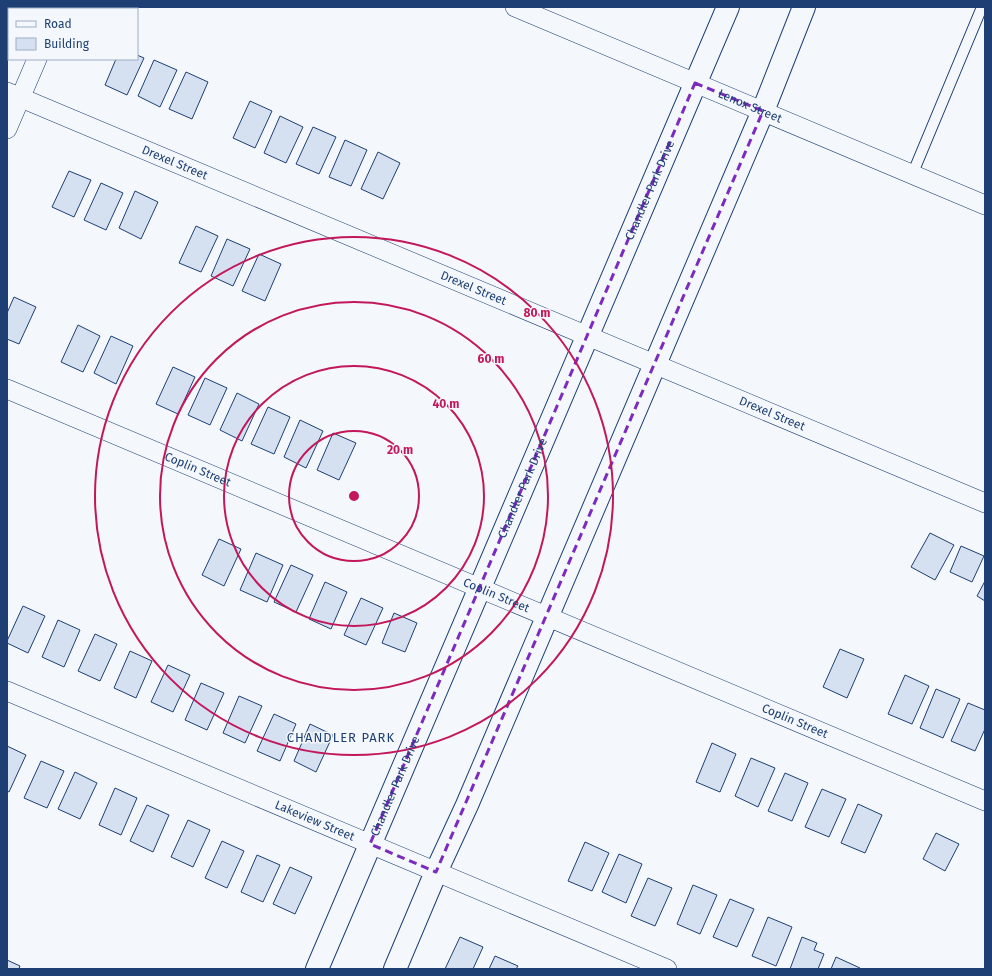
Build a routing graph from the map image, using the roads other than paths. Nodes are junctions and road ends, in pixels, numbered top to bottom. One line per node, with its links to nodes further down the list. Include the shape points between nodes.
1 (515, 7): 6 (street, Lenox Street)
2 (728, 7): 6 (street, Chandler Park Drive)
3 (804, 7): 8 (street)
4 (982, 7): 10 (lane)
5 (36, 60): 7 (street)
6 (696, 83): 8 (street, Lenox Street); 12 (street, Chandler Park Drive)
7 (14, 94): 9 (street); 12 (street, Drexel Street)
8 (764, 111): 10 (street, Lenox Street); 13 (street)
9 (7, 129)
10 (912, 174): 11 (street, Lenox Street)
11 (985, 205)
12 (588, 336): 13 (street, Drexel Street); 16 (street, Chandler Park Drive)
13 (655, 364): 15 (street, Drexel Street); 17 (street)
14 (7, 389): 16 (street, Coplin Street)
15 (985, 503)
16 (479, 588): 17 (street, Coplin Street); 20 (street, Chandler Park Drive)
17 (548, 617): 19 (street, Coplin Street); 21 (street)
18 (7, 691): 20 (street, Lakeview Street)
19 (985, 801)
20 (370, 844): 21 (street, Lakeview Street); 22 (street, Chandler Park Drive)
21 (436, 872): 23 (street); 24 (street, Lakeview Street)
22 (317, 969)
23 (395, 969)
24 (667, 969)

